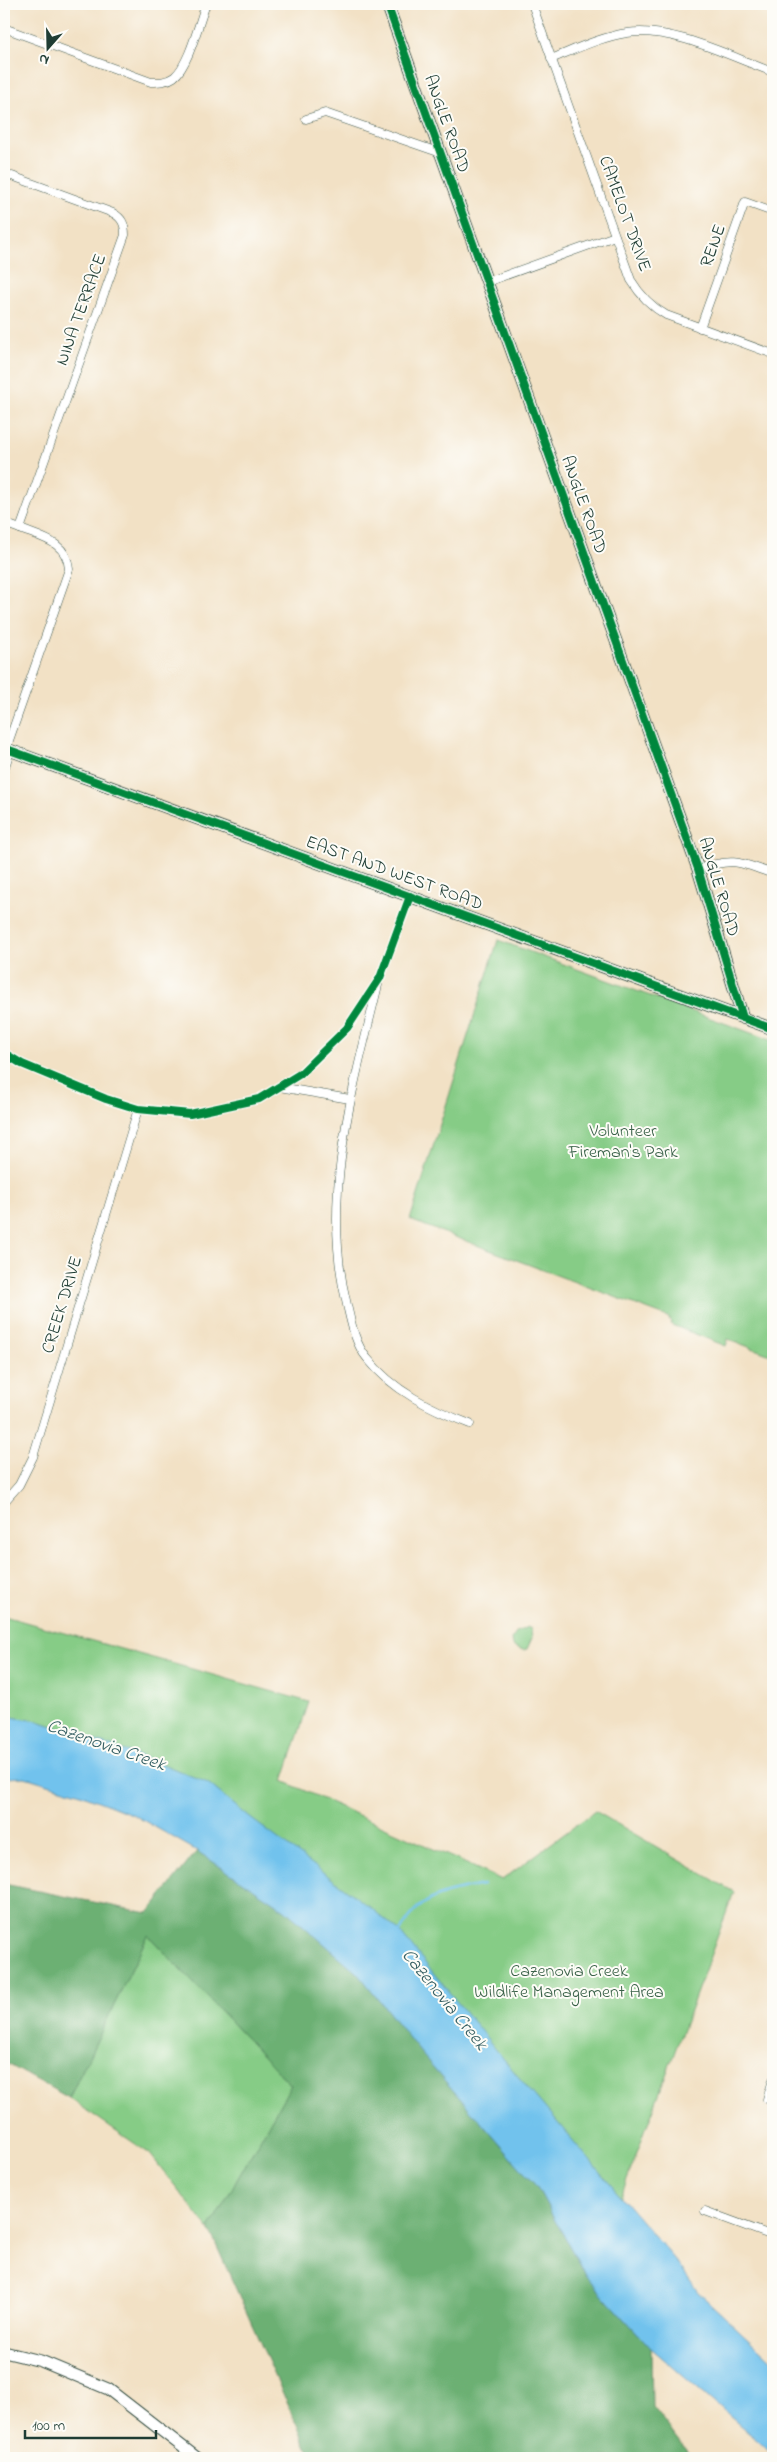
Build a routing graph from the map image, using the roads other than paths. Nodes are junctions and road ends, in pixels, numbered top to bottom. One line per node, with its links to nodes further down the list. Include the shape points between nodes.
1 (206, 4): 4 (street, via 184,65 174,76 160,82 151,82)
2 (387, 4): 8 (street, ANGLE ROAD)
3 (532, 4): 5 (street, CAMELOT DRIVE)
4 (4, 28)
5 (551, 58): 6 (street, via 617,35 657,32); 11 (street, CAMELOT DRIVE)
6 (773, 72)
7 (306, 119): 8 (street, via 325,113)
8 (441, 153): 12 (street, ANGLE ROAD)
9 (4, 176): 16 (street, NINA TERRACE, via 12,176 113,213 125,228)
10 (773, 212): 13 (street, RENE, via 746,202)
11 (615, 236): 12 (street); 13 (street, CAMELOT DRIVE, via 631,280 645,300 666,315)
12 (487, 282): 19 (street, ANGLE ROAD)
13 (700, 328): 14 (street, CAMELOT DRIVE)
14 (773, 354)
15 (4, 523): 16 (street)
16 (20, 529): 17 (street, via 60,547 68,560 69,570)
17 (7, 749): 18 (street); 21 (street, EAST AND WEST ROAD)
18 (4, 770)
19 (698, 869): 20 (street, via 721,861 736,861); 23 (street, ANGLE ROAD)
20 (773, 874)
21 (410, 896): 22 (street); 23 (street, EAST AND WEST ROAD)
22 (380, 978): 26 (street, via 347,1028 300,1074); 27 (street)
23 (743, 1018): 24 (street, EAST AND WEST ROAD)
24 (773, 1030)
25 (4, 1053): 28 (street, via 22,1064)
26 (279, 1087): 27 (street); 28 (street, via 259,1099 190,1114)
27 (350, 1099): 29 (street, via 337,1202 339,1273 352,1328 366,1357 399,1390)
28 (138, 1109): 30 (street, CREEK DRIVE, via 33,1457 19,1486)
29 (470, 1424)
30 (4, 1502)
31 (773, 2080): 32 (street, via 767,2098)
32 (773, 2101)
33 (705, 2211): 34 (street)
34 (773, 2236)
35 (4, 2352): 36 (street, via 41,2361 108,2389)
36 (197, 2458)

